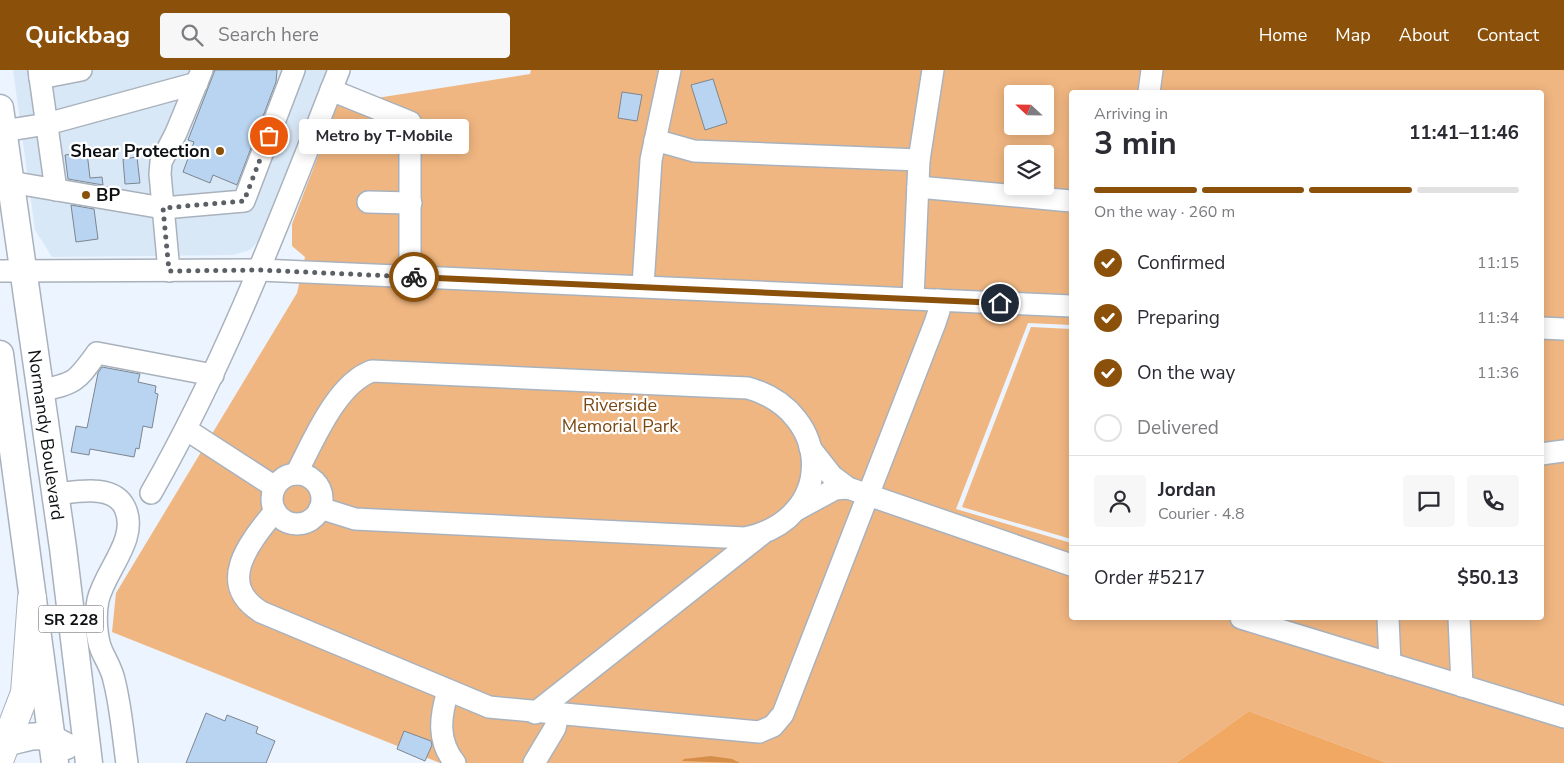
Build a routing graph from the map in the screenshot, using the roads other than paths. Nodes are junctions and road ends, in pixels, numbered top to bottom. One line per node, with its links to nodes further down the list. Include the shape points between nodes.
1 (81, 70): 7 (street)
2 (294, 70): 21 (street, via 244,201)
3 (339, 70): 9 (street)
4 (670, 70): 13 (street)
5 (933, 70): 14 (street)
6 (1152, 70): 10 (street)
7 (40, 74): 12 (street)
8 (200, 77): 12 (street); 21 (street, via 162,162)
9 (331, 90): 20 (street, via 410,122); 22 (street)
10 (1150, 90)
11 (2, 119): 12 (street); 15 (main road, Normandy Boulevard / SR 228)
12 (47, 124): 17 (street)
13 (655, 140): 14 (street, via 694,151); 26 (street)
14 (919, 160): 16 (street)
15 (10, 182): 17 (street); 23 (main road, Normandy Boulevard / SR 228)
16 (918, 187): 18 (street); 27 (street)
17 (56, 190): 21 (street)
18 (1069, 201)
19 (368, 202): 20 (street)
20 (410, 203): 25 (street)
21 (163, 208): 24 (street)
22 (260, 270): 24 (street); 25 (street); 33 (street)
23 (11, 271): 24 (street); 34 (main road, Normandy Boulevard / SR 228)
24 (169, 271)
25 (410, 277): 26 (street)
26 (643, 286): 27 (street)
27 (913, 298): 28 (street)
28 (938, 300): 29 (street); 45 (street, via 935,324)
29 (1069, 306)
30 (1544, 328): 31 (street)
31 (1564, 329)
32 (0, 354): 35 (main road, Normandy Boulevard / SR 228)
33 (213, 375): 34 (street, via 97,352 77,380 69,385); 36 (street)
34 (40, 391): 44 (main road, Normandy Boulevard / SR 228)
35 (3, 395): 51 (main road, Normandy Boulevard / SR 228)
36 (187, 430): 41 (street); 43 (street)
37 (810, 447): 40 (street, via 799,422 787,408 762,392 748,388 372,371 353,381 342,393); 42 (street, via 832,476); 47 (street, via 812,476)
38 (1564, 451): 39 (street)
39 (1544, 454)
40 (296, 474): 41 (street, via 288,476); 46 (street, via 317,485 322,500)
41 (275, 487): 48 (street, via 272,504)
42 (848, 488): 45 (street); 47 (street, via 834,489)
43 (151, 493)
44 (55, 494): 64 (main road, Normandy Boulevard / SR 228); 65 (street, via 89,490 112,495 125,506 128,521 126,538 104,583 98,601 97,621 100,646 114,678)
45 (868, 496): 50 (street); 60 (street, via 783,714 773,726 759,732)
46 (320, 508): 48 (street, via 310,521 295,525); 49 (street, via 355,519 745,538)
47 (798, 509): 49 (street)
48 (275, 512): 58 (street, via 258,532 241,563 238,577 246,603)
49 (762, 534): 59 (street)
50 (1069, 564)
51 (32, 598): 62 (highway, via 25,693); 63 (main road, Normandy Boulevard / SR 228)
52 (1257, 620): 55 (street)
53 (1388, 620): 56 (street)
54 (1459, 620): 57 (street)
55 (1280, 623): 56 (street)
56 (1390, 664): 57 (street)
57 (1462, 686): 61 (street)
58 (448, 691): 59 (street, via 489,707); 66 (street, via 441,712 441,734)
59 (535, 712): 60 (street)
60 (558, 715): 67 (street, via 555,728)
61 (1564, 717)
62 (4, 750): 63 (main road, via 34,735)
63 (53, 750): 64 (main road)
64 (88, 761)
65 (127, 763)
66 (455, 763)
67 (534, 763)

